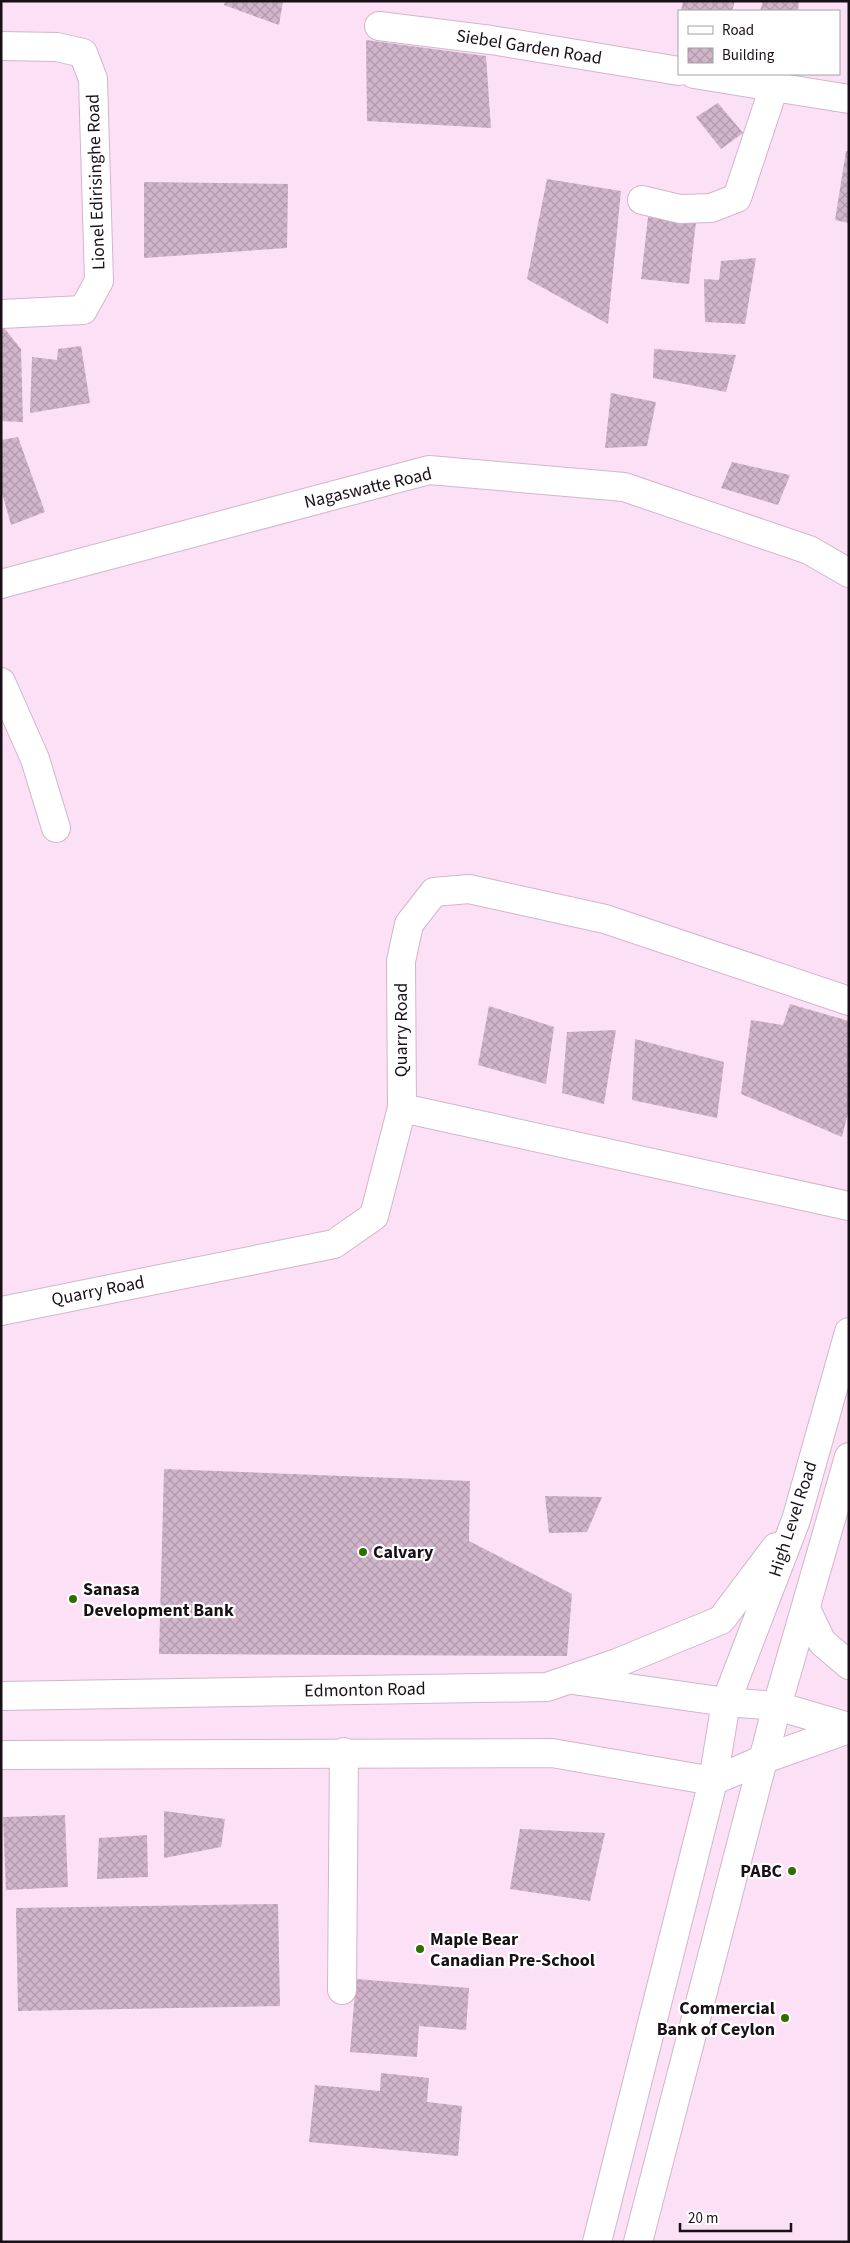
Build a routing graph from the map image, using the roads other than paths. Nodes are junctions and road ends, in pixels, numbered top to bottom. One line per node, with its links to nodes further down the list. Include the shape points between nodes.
1 (379, 26): 3 (main road, Siebel Garden Road, via 492,40)
2 (1, 46): 8 (main road, Lionel Edirisinghe Road, via 57,47 83,53 93,79 99,281 83,310)
3 (678, 71)
4 (700, 75): 5 (main road)
5 (774, 87): 6 (main road); 7 (main road, via 737,198 711,208 680,209)
6 (849, 99)
7 (642, 200)
8 (1, 314)
9 (849, 573): 10 (main road, Nagaswatte Road, via 809,550 624,487 429,470)
10 (1, 584)
11 (1, 682): 12 (main road, via 34,759)
12 (56, 828)
13 (849, 1001): 14 (main road, Quarry Road, via 605,919 469,889 434,892 409,924 401,961)
14 (402, 1108): 15 (main road); 16 (main road, Quarry Road, via 374,1216 334,1244)
15 (849, 1206)
16 (1, 1311)
17 (849, 1332): 19 (main road, High Level Road)
18 (849, 1457): 20 (main road, High Level Road)
19 (796, 1520): 22 (main road, via 721,1620); 24 (main road, High Level Road)
20 (806, 1609): 21 (main road, via 822,1642); 25 (main road, High Level Road)
21 (849, 1665)
22 (569, 1680): 23 (main road, Edmonton Road, via 546,1687); 24 (main road, Edmonton Road)
23 (1, 1696)
24 (726, 1702): 25 (main road, Edmonton Road); 30 (main road, High Level Road)
25 (777, 1706): 26 (main road, Edmonton Road); 29 (main road, High Level Road)
26 (849, 1728): 29 (main road)
27 (344, 1752): 28 (main road); 30 (main road, via 552,1753); 31 (main road)
28 (1, 1755)
29 (764, 1759): 30 (main road); 33 (main road, High Level Road)
30 (713, 1781): 32 (main road, High Level Road)
31 (342, 1990)
32 (597, 2242)
33 (638, 2242)

